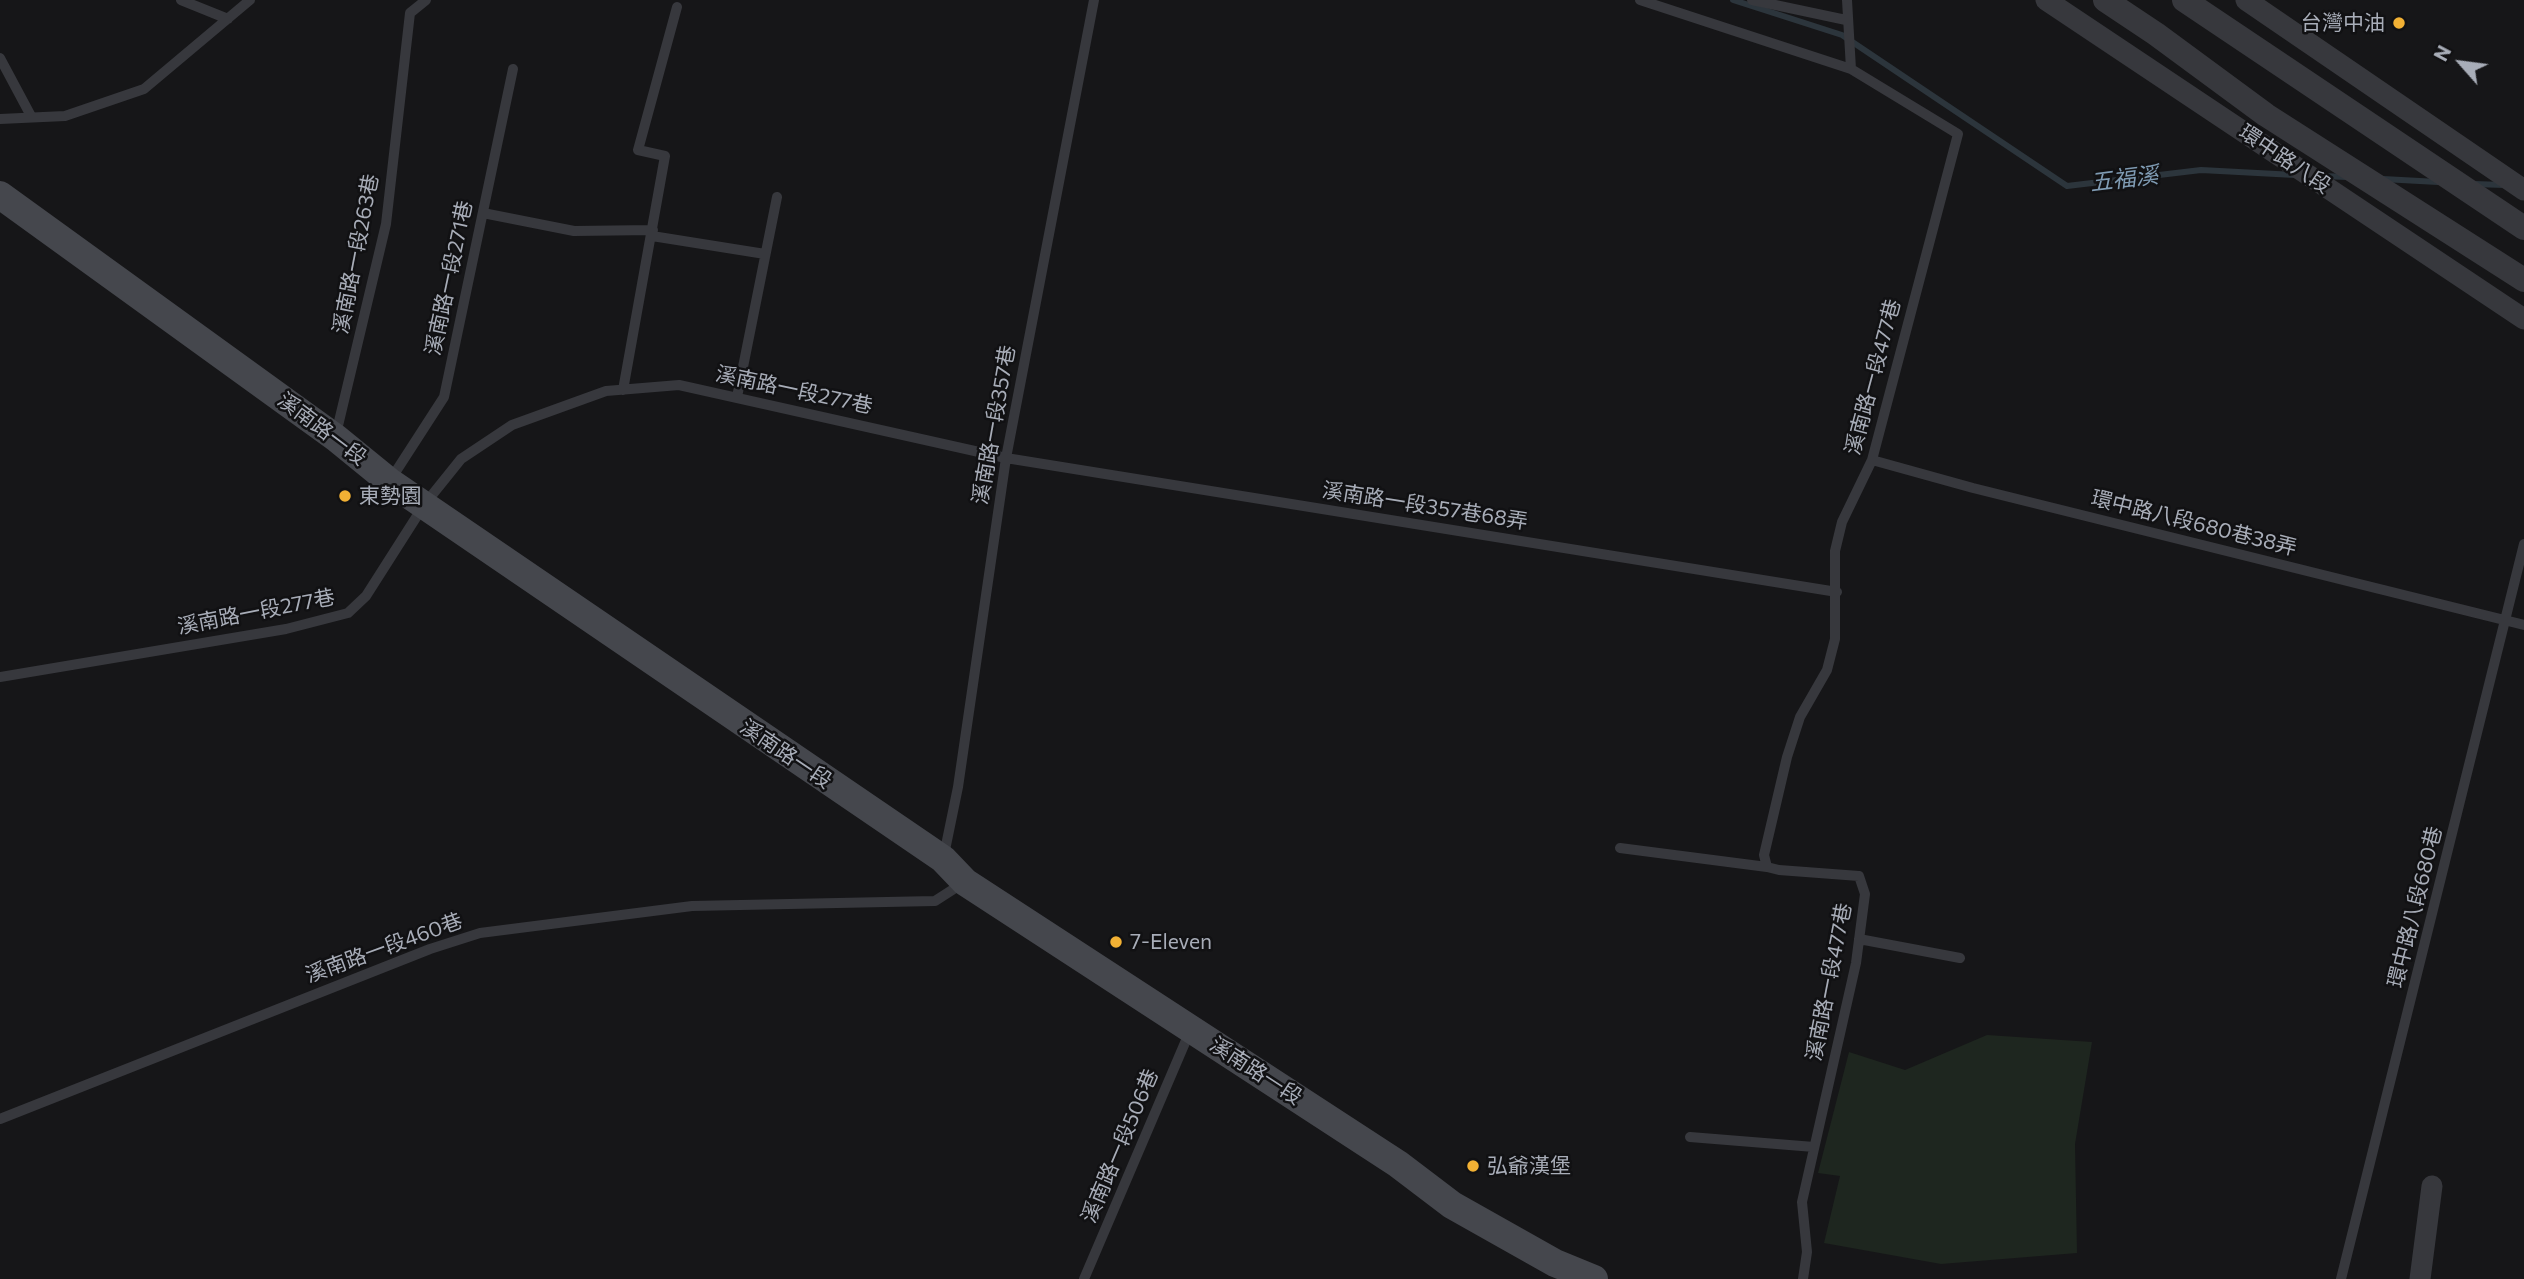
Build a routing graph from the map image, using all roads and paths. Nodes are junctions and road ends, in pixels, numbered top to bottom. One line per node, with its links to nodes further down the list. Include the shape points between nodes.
1 (181, 0): 13 (lane)
2 (250, 0): 13 (lane)
3 (426, 0): 31 (lane, 溪南路一段263巷, via 410,13 386,224)
4 (1094, 0): 32 (lane, 溪南路一段357巷)
5 (1640, 0): 17 (lane)
6 (1752, 0): 14 (lane)
7 (1847, 0): 14 (lane)
8 (2046, 0): 28 (street, 環中路八段)
9 (2105, 0): 27 (street, 環中路八段, via 2298,136)
10 (2184, 0): 24 (street)
11 (2246, 0): 20 (street)
12 (677, 7): 25 (lane, via 638,150 665,156)
13 (228, 19): 18 (lane, via 144,89 65,116)
14 (1846, 21): 17 (lane)
15 (0, 58): 18 (lane)
16 (513, 69): 23 (lane, 溪南路一段271巷)
17 (1851, 69): 33 (lane, 溪南路一段477巷, via 1958,134)
18 (31, 116): 19 (lane)
19 (0, 119)
20 (2524, 190)
21 (0, 195): 31 (main road, 溪南路一段)
22 (776, 197): 26 (lane)
23 (482, 213): 25 (lane, via 574,231); 34 (lane, 溪南路一段271巷, via 444,397)
24 (2522, 227)
25 (652, 233): 26 (lane); 29 (lane)
26 (765, 254): 30 (lane)
27 (2524, 280)
28 (2524, 319)
29 (623, 390): 30 (lane, 溪南路一段277巷, via 679,385); 35 (lane, 溪南路一段277巷, via 606,391 512,425 461,458)
30 (737, 397): 32 (lane, 溪南路一段277巷)
31 (335, 438): 34 (main road, 溪南路一段)
32 (1006, 458): 37 (lane, 溪南路一段357巷68弄); 42 (lane, 溪南路一段357巷, via 958,787)
33 (1872, 460): 37 (lane, 溪南路一段477巷, via 1842,522 1835,551); 38 (lane, 環中路八段680巷38弄)
34 (390, 482): 35 (main road, 溪南路一段)
35 (424, 505): 40 (lane, 溪南路一段277巷, via 366,596 348,613 286,629); 42 (main road, 溪南路一段)
36 (2524, 544): 38 (lane, 環中路八段680巷)
37 (1837, 592): 43 (lane, 溪南路一段477巷, via 1830,660 1800,717 1787,757 1764,855)
38 (2507, 619): 39 (lane, 環中路八段680巷38弄); 55 (lane, 環中路八段680巷)
39 (2524, 625)
40 (0, 677)
41 (1620, 848): 43 (lane)
42 (943, 859): 44 (main road, 溪南路一段)
43 (1767, 867): 45 (lane, 溪南路一段477巷, via 1860,876 1865,894)
44 (965, 882): 47 (main road, 溪南路一段); 48 (lane, 溪南路一段460巷, via 934,901 692,906 480,933)
45 (1859, 939): 46 (lane); 50 (lane, 溪南路一段477巷)
46 (1960, 958)
47 (1191, 1029): 52 (lane, 溪南路一段506巷); 53 (main road, 溪南路一段, via 1398,1164 1452,1205 1555,1263)
48 (0, 1119)
49 (1690, 1137): 50 (lane)
50 (1814, 1147): 54 (lane, 溪南路一段477巷, via 1802,1202 1807,1252)
51 (2432, 1186): 56 (street)
52 (1084, 1279)
53 (1594, 1279)
54 (1802, 1279)
55 (2341, 1279)
56 (2420, 1279)

